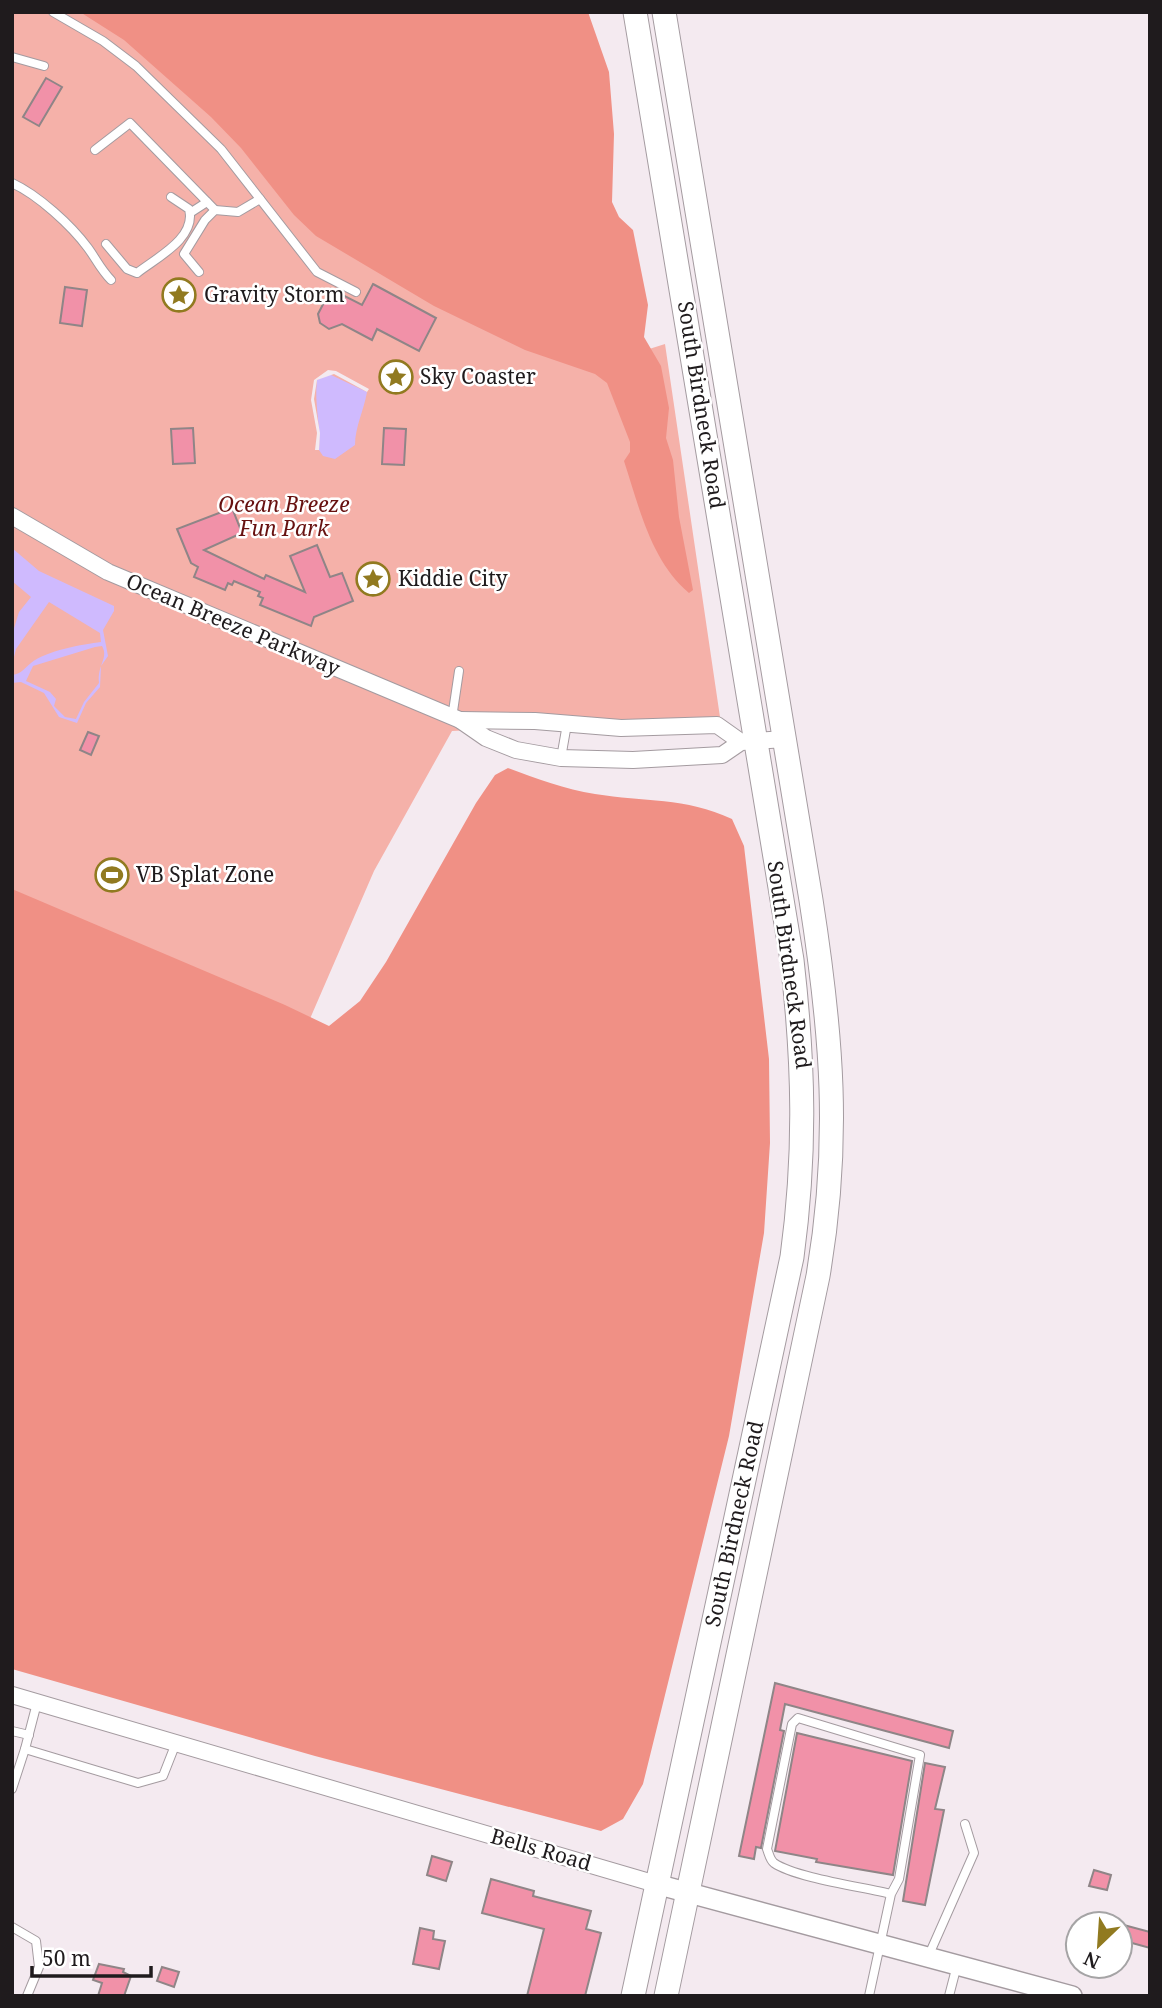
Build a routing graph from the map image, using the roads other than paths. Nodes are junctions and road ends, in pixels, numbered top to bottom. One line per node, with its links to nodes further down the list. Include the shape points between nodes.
1 (53, 12): 9 (lane, via 136,66 221,149)
2 (635, 12): 22 (main road, South Birdneck Road)
3 (664, 12): 21 (main road, South Birdneck Road)
4 (12, 57): 5 (lane)
5 (44, 66)
6 (95, 149): 10 (lane, via 130,123)
7 (12, 183): 15 (lane, via 37,195 88,248)
8 (171, 197): 12 (lane, via 185,204)
9 (260, 199): 11 (lane, via 238,212); 16 (lane, via 317,272)
10 (207, 202): 11 (lane); 12 (lane)
11 (215, 210): 14 (lane, via 184,254)
12 (190, 213): 13 (lane, via 190,224 180,240 137,273 127,270)
13 (106, 244)
14 (199, 272)
15 (111, 280)
16 (356, 292)
17 (12, 516): 19 (street, Ocean Breeze Parkway, via 108,572)
18 (459, 671): 19 (lane)
19 (456, 719): 20 (street, Ocean Breeze Parkway); 23 (street, Ocean Breeze Parkway, via 516,750)
20 (567, 724): 22 (street, Ocean Breeze Parkway, via 621,728 717,725); 23 (lane)
21 (785, 739): 22 (street, Ocean Breeze Parkway); 33 (main road, South Birdneck Road, via 828,1007 833,1097 829,1199 815,1289)
22 (748, 742): 23 (street, Ocean Breeze Parkway, via 722,755); 32 (main road, South Birdneck Road, via 792,960 800,1025 804,1081 800,1198 781,1310)
23 (561, 758)
24 (12, 1695): 25 (street, Bells Road)
25 (37, 1703): 27 (lane); 28 (street, Bells Road)
26 (12, 1731): 27 (lane)
27 (29, 1735): 29 (lane)
28 (176, 1743): 29 (lane, via 163,1776 138,1783); 32 (street, Bells Road)
29 (25, 1749): 30 (lane)
30 (12, 1789)
31 (965, 1824): 37 (lane, via 974,1853)
32 (656, 1884): 33 (street, Bells Road); 40 (main road, South Birdneck Road)
33 (687, 1893): 36 (street, Bells Road); 41 (main road, South Birdneck Road)
34 (891, 1894): 34 (lane, via 899,1880 920,1755 798,1718 792,1724 770,1858 798,1872); 36 (lane)
35 (12, 1927): 39 (lane, via 36,1941 39,1967)
36 (880, 1945): 37 (street, Bells Road); 42 (lane)
37 (928, 1957): 38 (street, Bells Road)
38 (957, 1965): 43 (lane); 44 (street, Bells Road)
39 (27, 1996)
40 (634, 1996)
41 (666, 1996)
42 (869, 1996)
43 (949, 1996)
44 (1072, 1996)

